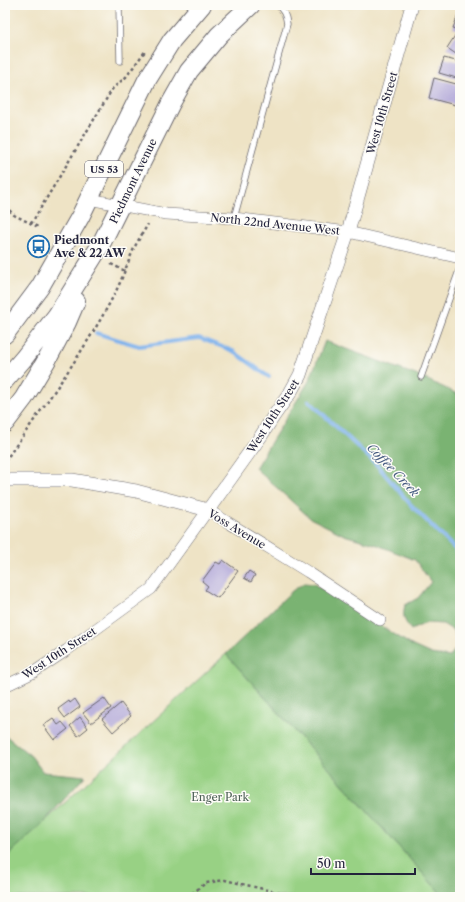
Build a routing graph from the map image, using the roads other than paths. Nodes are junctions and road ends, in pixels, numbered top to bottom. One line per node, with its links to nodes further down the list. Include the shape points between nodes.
1 (119, 5): 6 (lane)
2 (202, 5): 7 (highway, US 53, via 172,40 147,80)
3 (251, 5): 8 (highway, Piedmont Avenue / US 53, via 219,35 189,71)
4 (278, 5): 9 (lane, via 287,24)
5 (412, 5): 10 (street, West 10th Street)
6 (120, 61)
7 (89, 199): 8 (street, North 22nd Avenue West); 14 (highway, US 53, via 40,287)
8 (121, 205): 9 (street, North 22nd Avenue West, via 166,214); 11 (highway, Piedmont Avenue / US 53)
9 (234, 218): 10 (street, North 22nd Avenue West)
10 (348, 232): 12 (street, North 22nd Avenue West); 19 (street, West 10th Street, via 300,375 261,436)
11 (100, 246): 16 (highway, Piedmont Avenue / US 53, via 56,315); 17 (highway, via 67,322 48,358 24,398)
12 (460, 258)
13 (460, 268): 15 (lane)
14 (5, 334)
15 (421, 377)
16 (5, 380)
17 (5, 423)
18 (5, 480): 19 (street, Voss Avenue, via 72,480 136,491)
19 (208, 510): 20 (street, Voss Avenue); 21 (street, West 10th Street, via 151,589 62,654)
20 (380, 620)
21 (5, 686)

